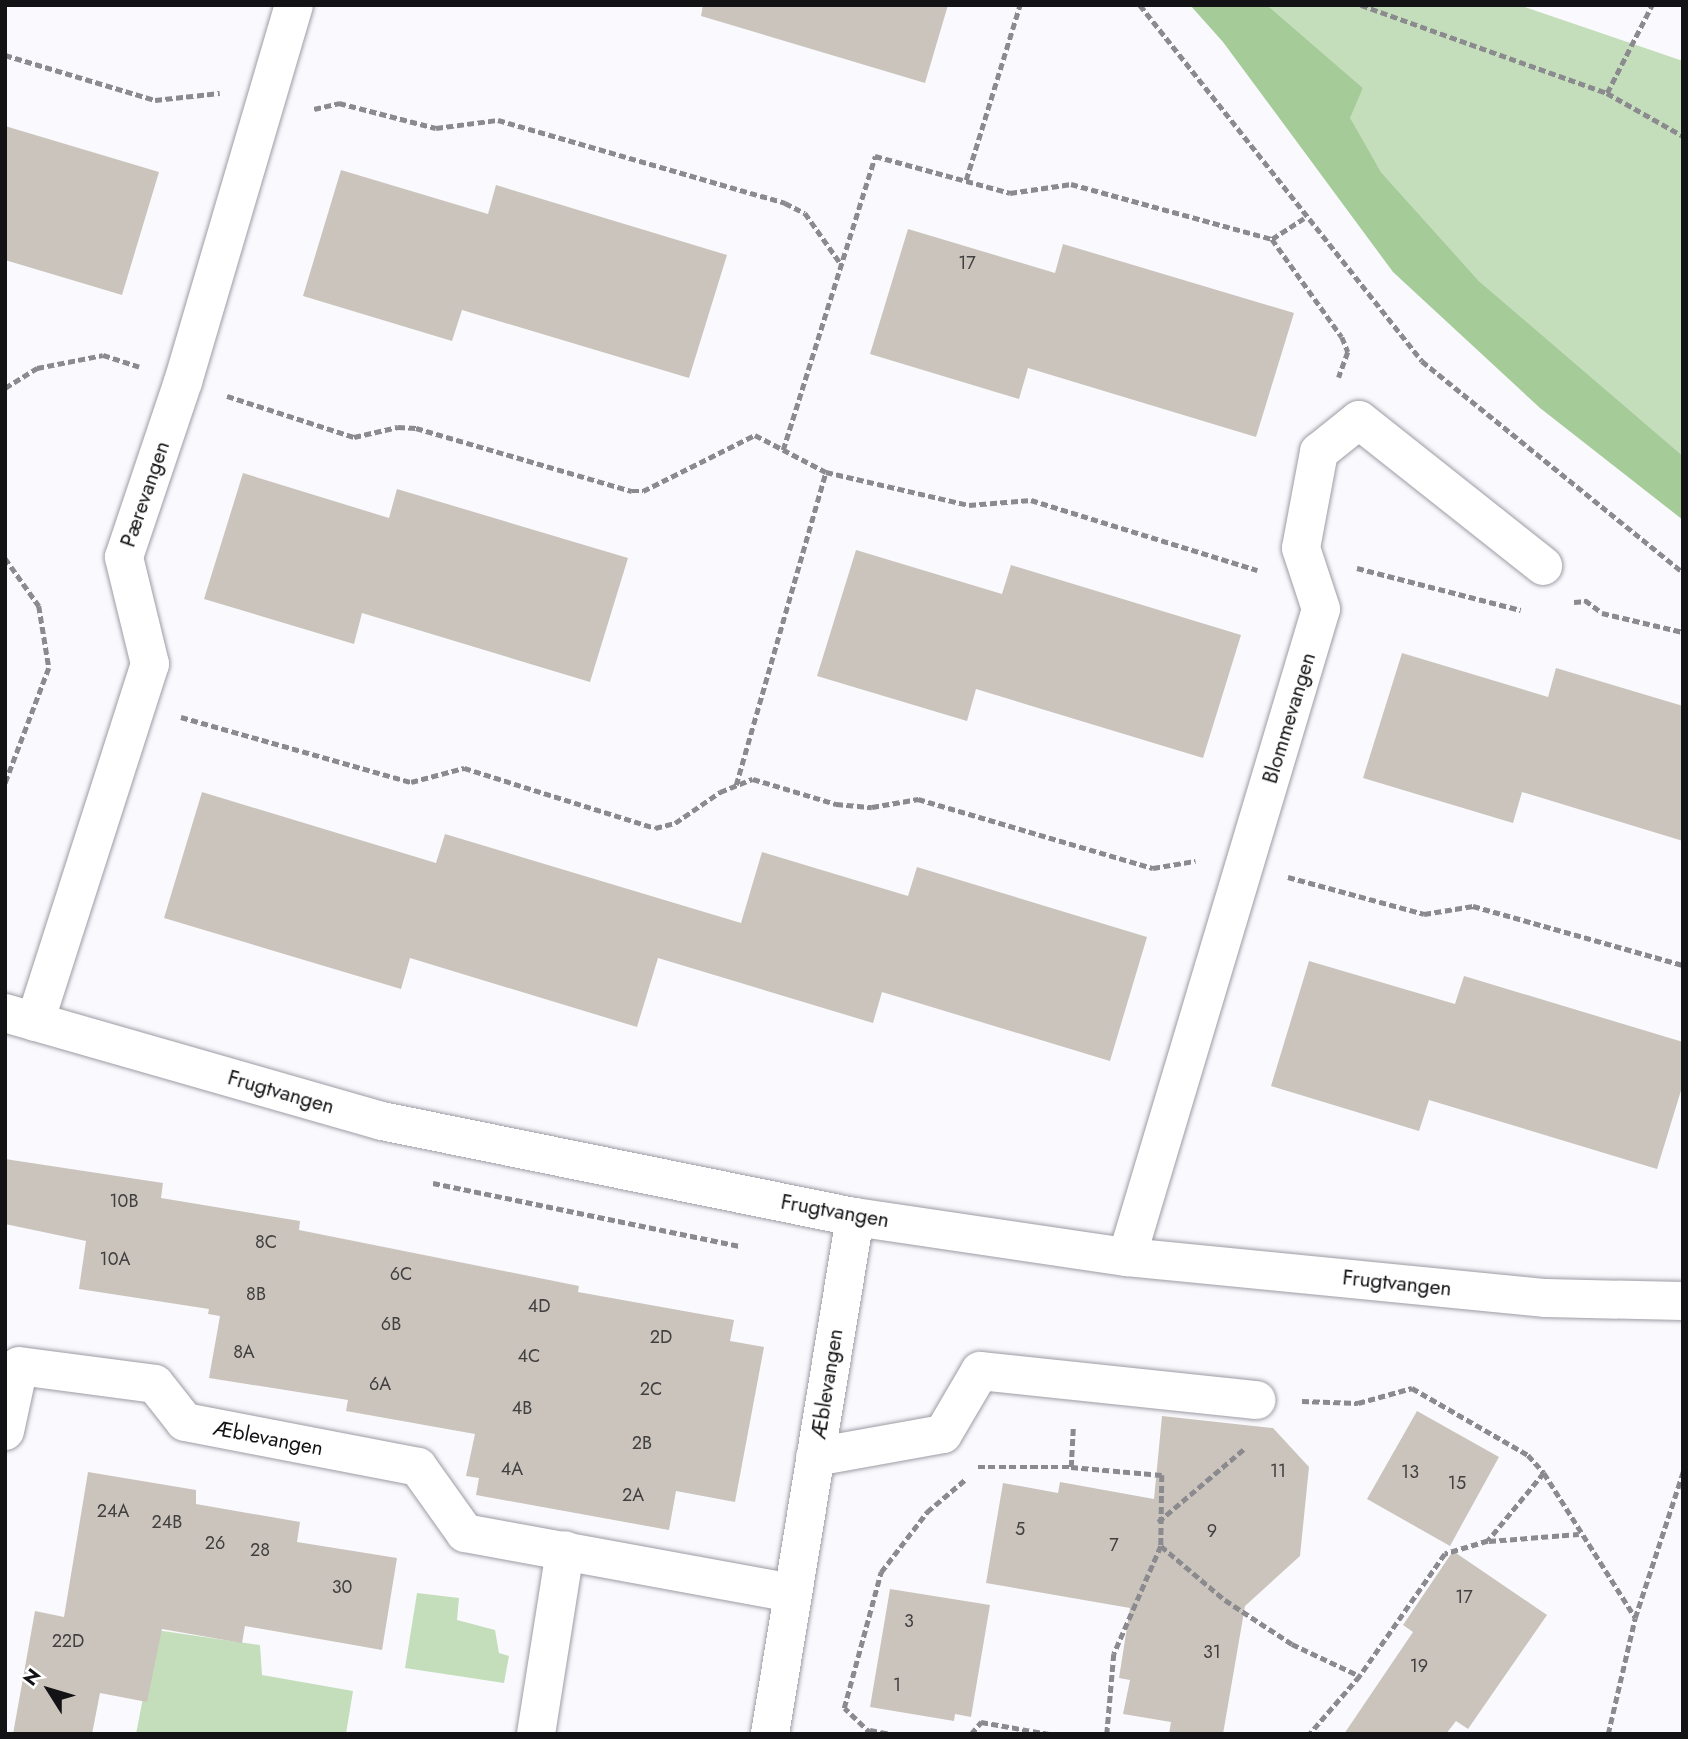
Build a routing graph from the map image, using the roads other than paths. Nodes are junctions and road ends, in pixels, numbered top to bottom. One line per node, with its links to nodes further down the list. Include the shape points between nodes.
1 (294, 5): 3 (street, Pærevangen, via 183,382 124,557 150,664)
2 (1543, 566): 5 (street, Blommevangen, via 1359,420 1319,452 1301,548 1321,609)
3 (20, 1018): 4 (street, Frugtvangen, via 382,1121)
4 (855, 1217): 5 (street, Frugtvangen); 9 (street, Æblevangen)
5 (1127, 1257): 6 (street, Frugtvangen, via 1546,1298)
6 (1683, 1301)
7 (1274, 1405): 9 (street, via 980,1371 943,1434)
8 (5, 1431): 10 (street, Æblevangen, via 19,1366 155,1384 186,1422 418,1467 464,1533)
9 (815, 1457): 11 (street, Æblevangen)
10 (565, 1549): 11 (street, Æblevangen); 12 (street)
11 (793, 1592): 13 (street, Æblevangen)
12 (536, 1734)
13 (770, 1734)

